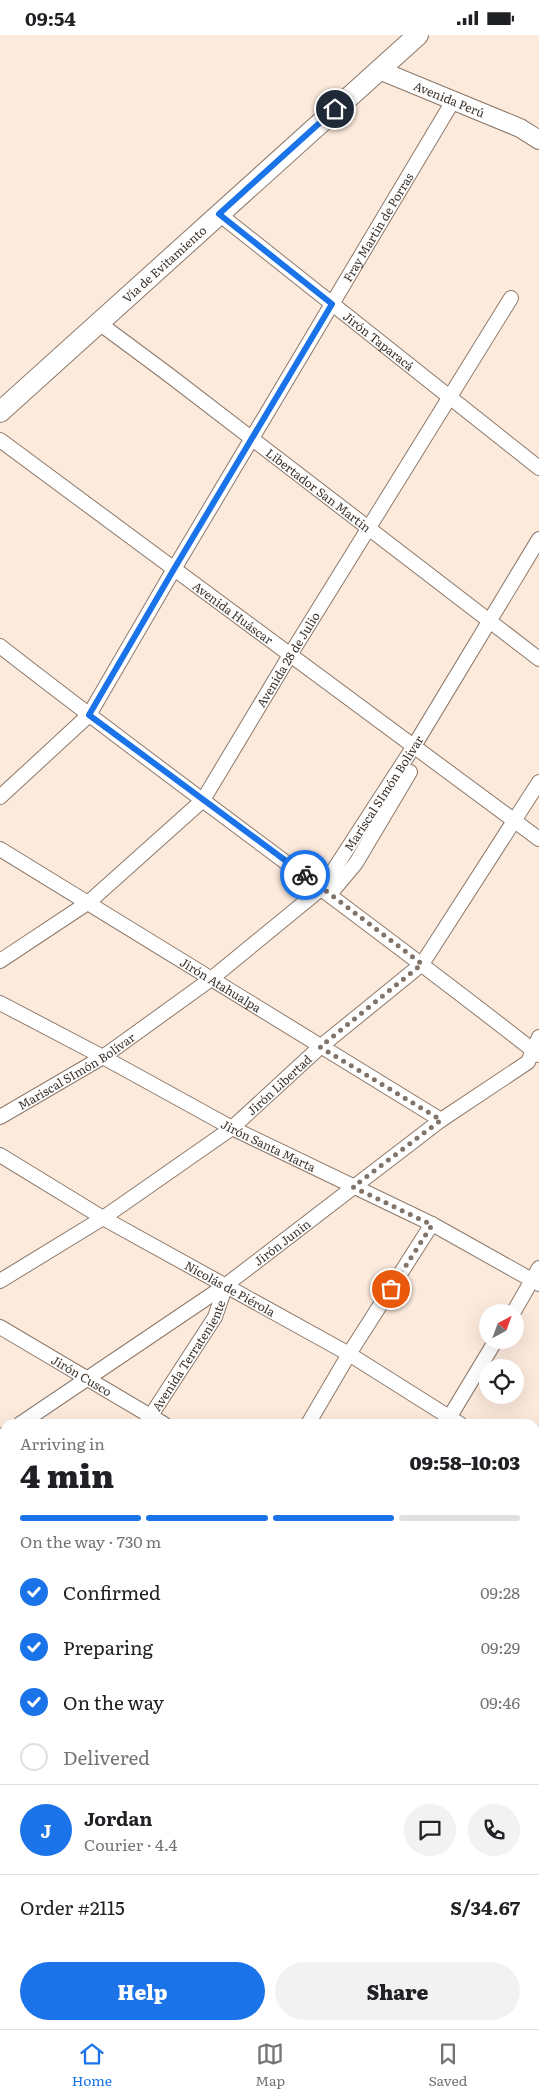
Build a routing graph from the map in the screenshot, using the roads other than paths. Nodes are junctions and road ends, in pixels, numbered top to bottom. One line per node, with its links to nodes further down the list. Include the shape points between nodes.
1 (418, 35): 2 (highway, Vía de Evitamiento)
2 (379, 70): 3 (main road, Avenida Perú); 7 (highway, Vía de Evitamiento)
3 (453, 101): 4 (main road, Avenida Perú); 9 (street, Fray Martin de Porras)
4 (520, 128): 5 (main road, Avenida Perú); 6 (main road, Avenida Perú)
5 (539, 131)
6 (539, 140)
7 (219, 214): 9 (street, Jirón Taparacá); 10 (highway, Vía de Evitamiento)
8 (511, 298): 11 (street, Avenida 28 de Julio)
9 (332, 304): 11 (street, Jirón Taparacá); 13 (street, Fray Martin de Porras)
10 (99, 323): 12 (highway, Vía de Evitamiento); 13 (street, Libertador San Martin)
11 (449, 397): 15 (street, Jirón Taparacá); 16 (street, Avenida 28 de Julio)
12 (0, 411)
13 (251, 439): 16 (street, Libertador San Martin); 18 (street, Fray Martin de Porras)
14 (0, 441): 18 (street, Avenida Huáscar)
15 (539, 467)
16 (369, 527): 19 (street, Libertador San Martin); 21 (street, Avenida 28 de Julio)
17 (539, 539): 19 (street, Mariscal SImón Bolívar)
18 (174, 569): 21 (street, Avenida Huáscar); 23 (street, Fray Martin de Porras)
19 (490, 621): 22 (street, Libertador San Martin); 24 (street, Mariscal SImón Bolívar)
20 (0, 646): 23 (street)
21 (290, 655): 24 (street, Avenida Huáscar); 28 (street, Avenida 28 de Julio)
22 (539, 659)
23 (89, 715): 27 (street, Fray Martin de Porras); 28 (street)
24 (414, 746): 29 (street, Avenida Huáscar); 32 (street, Mariscal SImón Bolívar)
25 (410, 772): 32 (street, via 356,863)
26 (539, 782): 29 (street, Jirón Libertad)
27 (0, 797)
28 (204, 800): 32 (street); 33 (street, Avenida 28 de Julio)
29 (515, 821): 30 (street, Avenida Huáscar); 35 (street, Jirón Libertad)
30 (539, 839)
31 (0, 849): 33 (street, Jirón Atahualpa)
32 (326, 891): 35 (street); 36 (street, Mariscal SImón Bolívar)
33 (88, 903): 34 (street, Avenida 28 de Julio); 36 (street, Jirón Atahualpa)
34 (0, 961)
35 (422, 964): 39 (street, Jirón Libertad); 40 (street)
36 (211, 979): 39 (street, Jirón Atahualpa); 41 (street, Mariscal SImón Bolívar)
37 (0, 1003): 41 (street, Jirón Santa Marta)
38 (539, 1037): 40 (street, Jirón Junín)
39 (320, 1047): 43 (street, Jirón Atahualpa); 44 (street, Jirón Libertad)
40 (535, 1052): 43 (street, Jirón Junín, via 528,1062)
41 (103, 1057): 42 (street, Mariscal SImón Bolívar); 44 (street, Jirón Santa Marta)
42 (0, 1117)
43 (441, 1120): 46 (street, Jirón Junín)
44 (232, 1128): 46 (street, Jirón Santa Marta); 47 (street, Jirón Libertad)
45 (0, 1155): 47 (street, Nicolás de Piérola)
46 (353, 1187): 48 (street, Jirón Santa Marta); 51 (street, Jirón Junín)
47 (103, 1218): 50 (street, Jirón Libertad); 51 (street, Nicolás de Piérola)
48 (432, 1225): 49 (street, Jirón Santa Marta); 55 (street)
49 (537, 1277): 52 (street)
50 (0, 1281)
51 (226, 1285): 55 (street, Nicolás de Piérola); 56 (street, Jirón Junín); 59 (street, Avenida Terrateniente, via 215,1317)
52 (519, 1304)
53 (0, 1327): 56 (street, Jirón Cusco)
54 (491, 1349): 62 (street)
55 (349, 1354): 60 (street); 61 (street, Nicolás de Piérola)
56 (87, 1378): 57 (street, Jirón Junín); 58 (street, Jirón Cusco)
57 (27, 1419)
58 (147, 1419)
59 (149, 1419)
60 (311, 1419)
61 (449, 1419)
62 (453, 1419)

